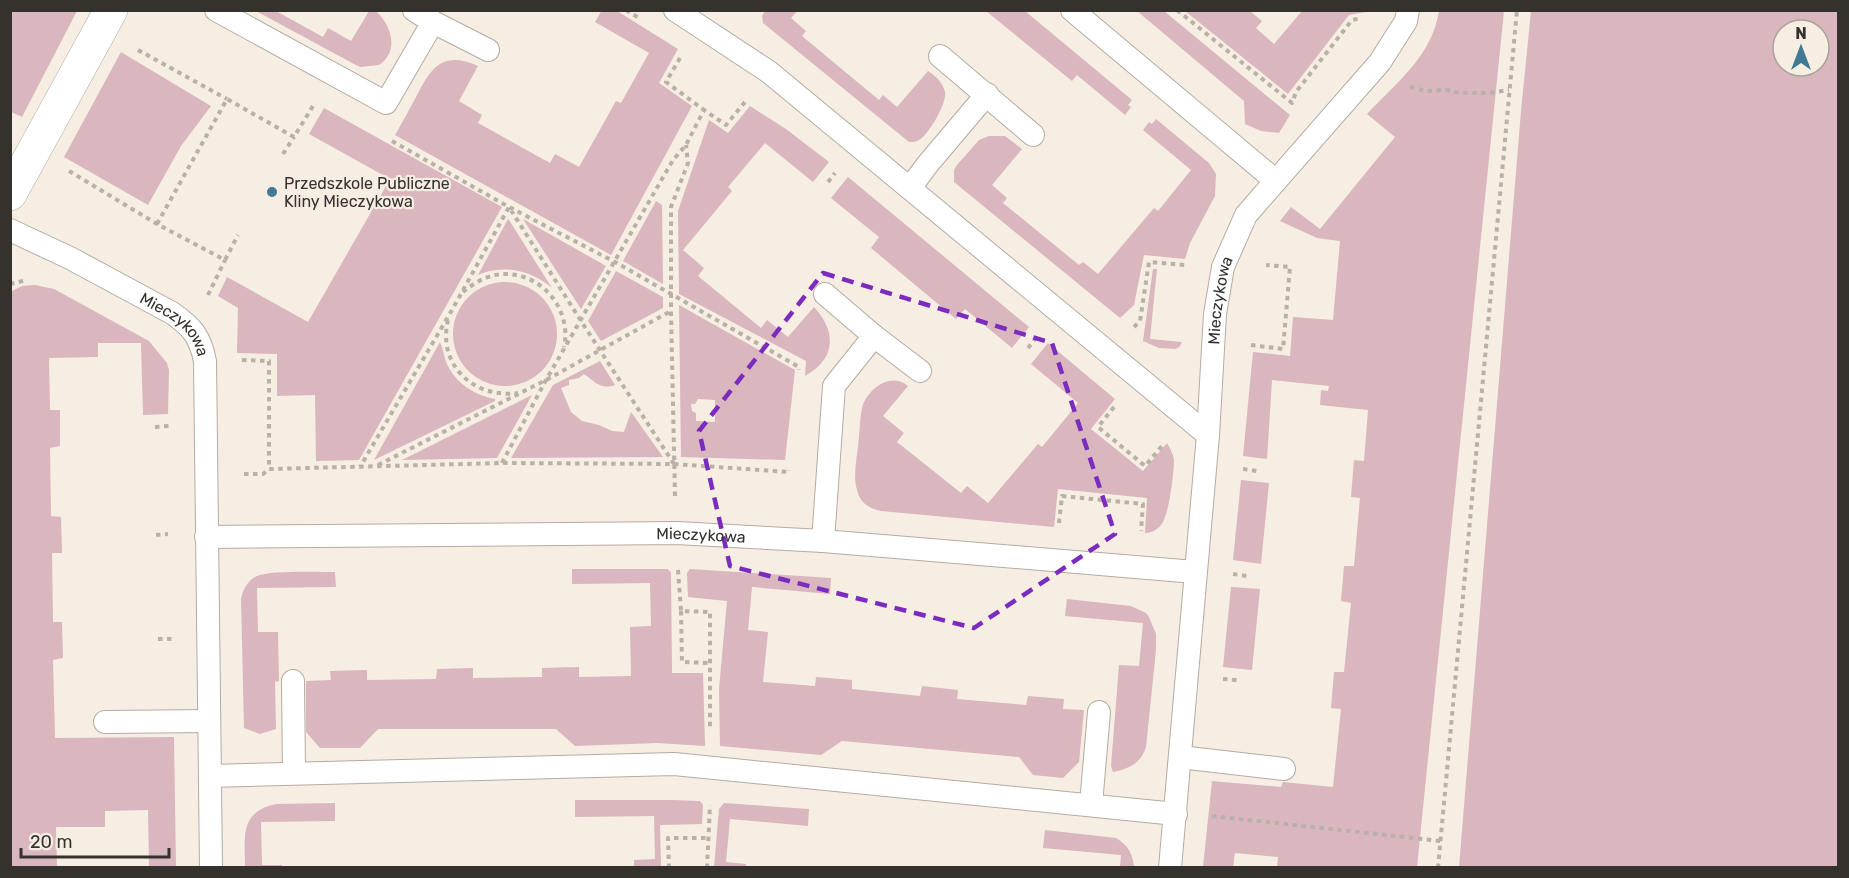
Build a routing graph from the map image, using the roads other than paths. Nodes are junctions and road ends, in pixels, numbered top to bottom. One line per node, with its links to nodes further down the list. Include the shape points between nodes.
1 (111, 10): 14 (street)
2 (216, 10): 7 (lane, via 386,103)
3 (414, 10): 7 (lane)
4 (675, 10): 13 (lane, via 769,72)
5 (1072, 10): 12 (lane)
6 (1408, 10): 12 (lane, Mieczykowa, via 1406,21 1380,62)
7 (434, 22): 8 (lane)
8 (488, 50)
9 (940, 56): 10 (lane)
10 (987, 94): 11 (lane); 13 (lane)
11 (1033, 135)
12 (1276, 181): 19 (lane, Mieczykowa, via 1246,215 1223,267 1215,314)
13 (910, 188): 19 (lane)
14 (10, 195)
15 (10, 230): 20 (lane, Mieczykowa, via 172,313 195,333 205,361)
16 (825, 294): 17 (lane)
17 (874, 336): 18 (lane); 21 (lane, via 834,386)
18 (920, 371)
19 (1208, 435): 22 (lane, Mieczykowa)
20 (206, 537): 21 (lane, Mieczykowa, via 676,533); 25 (lane, Mieczykowa)
21 (823, 541): 22 (lane, Mieczykowa)
22 (1195, 572): 27 (lane, Mieczykowa)
23 (292, 681): 29 (lane)
24 (1099, 712): 31 (lane)
25 (209, 721): 26 (lane); 30 (lane, Mieczykowa)
26 (105, 722)
27 (1180, 758): 28 (lane); 32 (lane, Mieczykowa)
28 (1284, 769)
29 (294, 773): 30 (lane); 31 (lane, via 662,764)
30 (210, 776): 33 (lane, Mieczykowa)
31 (1091, 804): 32 (lane)
32 (1176, 814): 34 (lane, Mieczykowa)
33 (211, 867)
34 (1170, 867)

